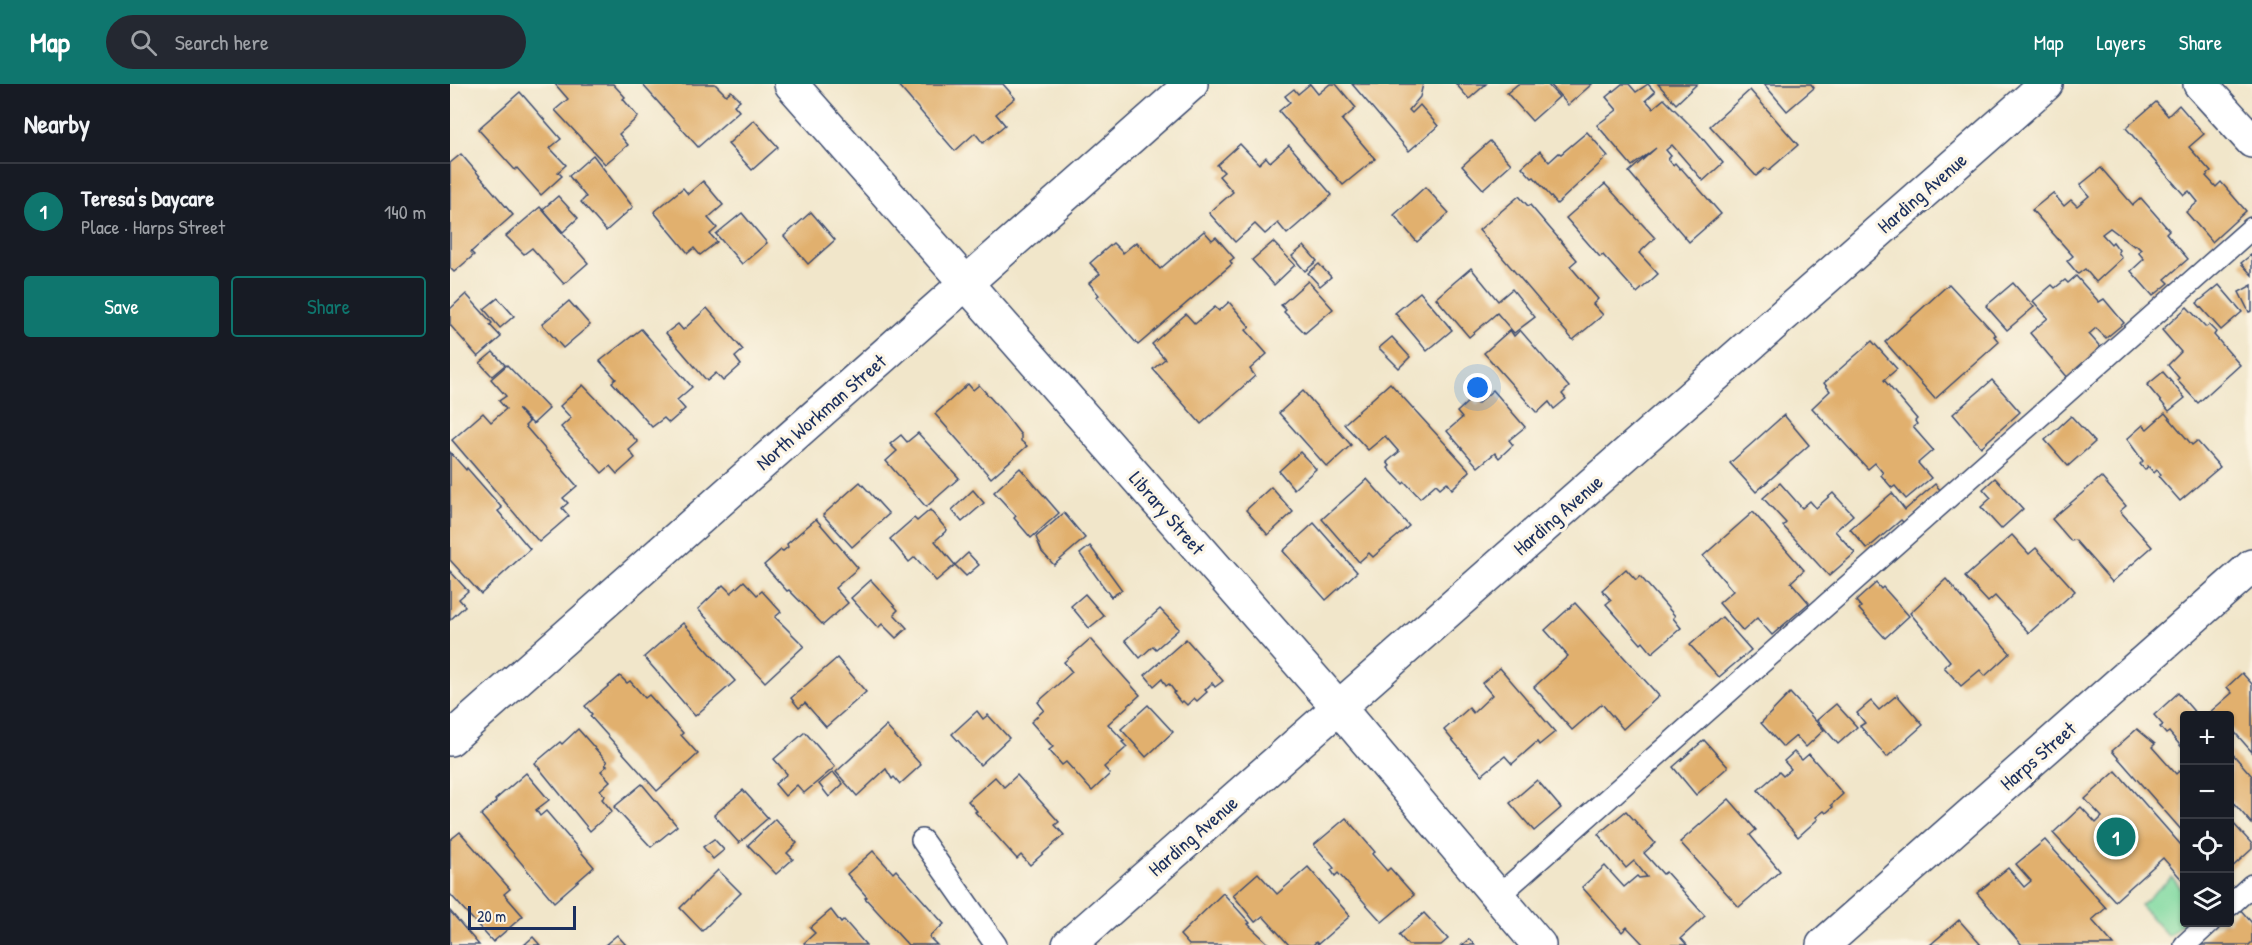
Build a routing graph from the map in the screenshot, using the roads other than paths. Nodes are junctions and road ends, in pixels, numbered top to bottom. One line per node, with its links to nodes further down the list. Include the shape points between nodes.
1 (791, 84): 7 (street, Library Street)
2 (1191, 84): 7 (street, North Workman Street)
3 (2046, 84): 9 (street, Harding Avenue)
4 (2200, 84): 5 (street)
5 (2252, 141)
6 (2252, 228): 13 (lane)
7 (965, 283): 9 (street, Library Street); 10 (street, North Workman Street)
8 (2252, 566): 19 (street, Harps Street)
9 (1339, 708): 13 (street, Library Street); 17 (street, Harding Avenue)
10 (450, 739)
11 (922, 840): 16 (lane)
12 (2252, 885): 14 (lane)
13 (1498, 896): 18 (street, Library Street)
14 (2234, 901)
15 (2205, 927): 20 (lane)
16 (996, 945)
17 (1069, 945)
18 (1539, 945)
19 (1823, 945)
20 (2185, 945)

